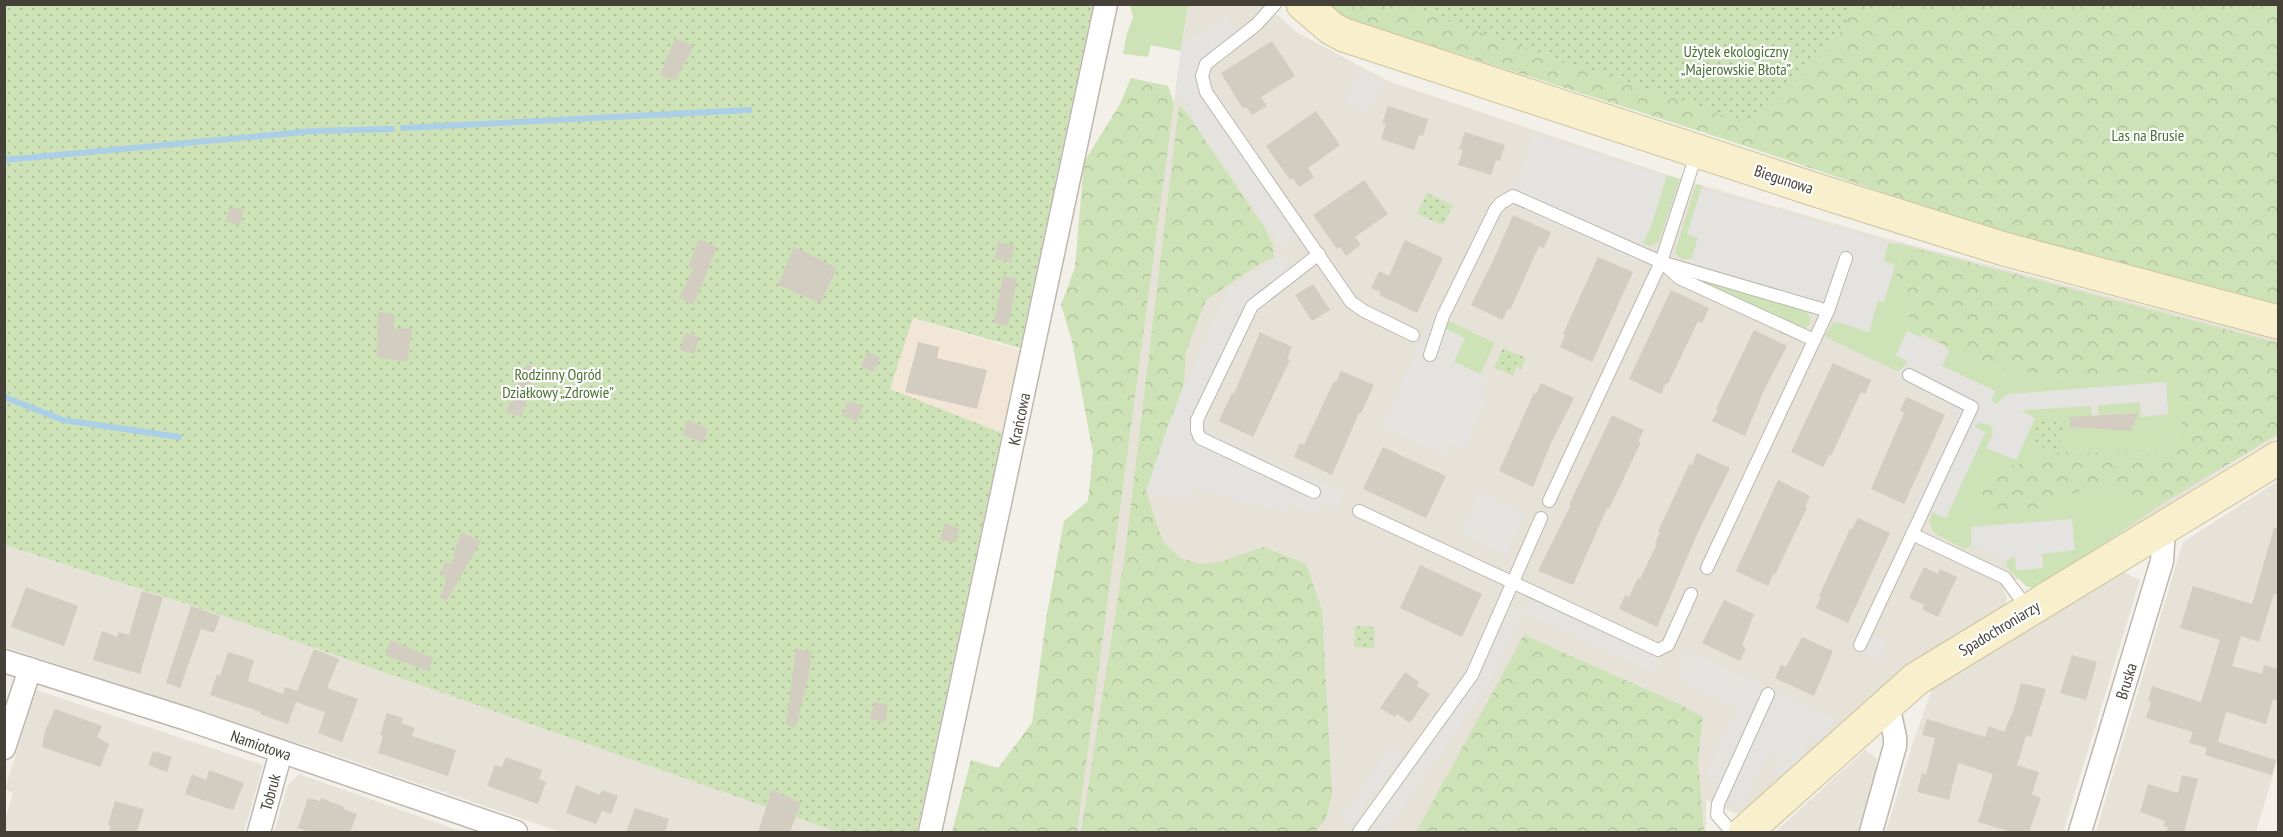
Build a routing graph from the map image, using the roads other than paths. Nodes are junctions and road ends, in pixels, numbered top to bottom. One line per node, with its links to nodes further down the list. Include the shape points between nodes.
1 (1106, 4): 34 (street, Krańcowa)
2 (1275, 4): 5 (lane, via 1256,25 1206,64 1202,76 1206,92)
3 (1303, 4): 4 (street, Biegunowa, via 1344,35)
4 (1697, 151): 7 (lane); 9 (street, Biegunowa, via 2004,249)
5 (1319, 254): 10 (lane, via 1351,302); 15 (lane, via 1252,306 1197,420 1200,438)
6 (1846, 258): 8 (lane)
7 (1661, 262): 8 (lane); 11 (lane, via 1679,278); 12 (lane, via 1514,196 1495,210 1443,316); 16 (lane)
8 (1828, 311): 11 (lane)
9 (2278, 322)
10 (1413, 335)
11 (1814, 340): 21 (lane)
12 (1430, 355)
13 (1909, 375): 20 (lane, via 1972,406)
14 (2278, 458): 19 (street, Spadochroniarzy)
15 (1314, 492)
16 (1549, 501)
17 (1359, 511): 22 (lane)
18 (1541, 518): 22 (lane)
19 (2164, 527): 24 (street, Spadochroniarzy); 39 (street, Bruska, via 2162,561)
20 (1912, 534): 24 (lane, via 2005,578); 25 (lane)
21 (1707, 568)
22 (1514, 582): 23 (lane, via 1658,650 1668,645); 35 (lane, via 1472,675)
23 (1691, 594)
24 (2028, 610): 29 (street, Spadochroniarzy, via 1916,679)
25 (1860, 645)
26 (4, 661): 27 (street, Namiotowa)
27 (30, 669): 30 (street); 31 (street, Namiotowa)
28 (1768, 694): 36 (lane, via 1718,804 1718,815)
29 (1888, 705): 37 (street, Spadochroniarzy); 38 (street, via 1895,746)
30 (4, 748)
31 (281, 752): 32 (street, Namiotowa); 33 (street, Tobruk)
32 (505, 831)
33 (259, 832)
34 (930, 832)
35 (1359, 832)
36 (1732, 832)
37 (1745, 832)
38 (1871, 832)
39 (2080, 832)

